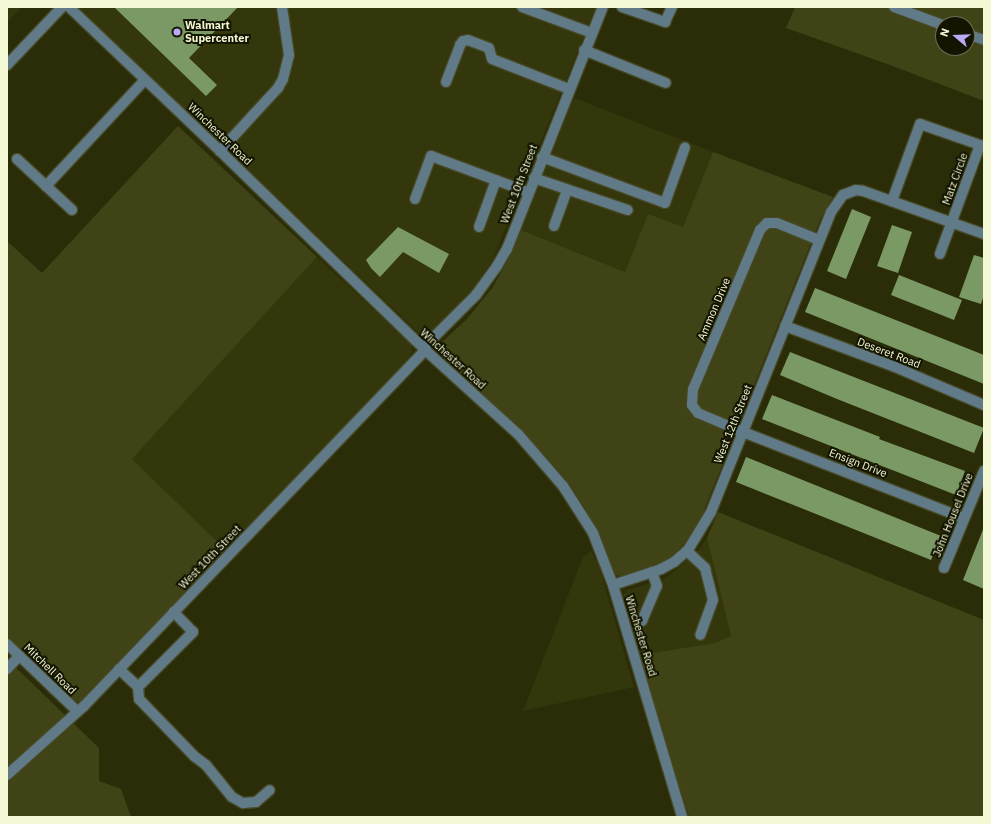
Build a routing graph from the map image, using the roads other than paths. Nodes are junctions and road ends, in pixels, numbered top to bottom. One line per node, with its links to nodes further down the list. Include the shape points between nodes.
1 (62, 7): 13 (street)
2 (69, 7): 14 (street, Winchester Road)
3 (282, 7): 19 (street, via 289,55 283,79 278,88)
4 (522, 7): 11 (street)
5 (603, 7): 11 (street, West 10th Street)
6 (622, 7): 7 (street, via 666,22)
7 (672, 7)
8 (894, 7): 9 (street)
9 (919, 11): 10 (street)
10 (935, 20)
11 (592, 33): 12 (street, West 10th Street)
12 (584, 50): 16 (street); 17 (street, West 10th Street)
13 (7, 65)
14 (145, 80): 19 (street, Winchester Road); 24 (street)
15 (446, 82): 17 (street, via 460,45 468,40 488,48 492,59)
16 (666, 83)
17 (569, 89): 20 (street, West 10th Street)
18 (686, 147): 20 (street, via 665,203)
19 (220, 151): 38 (street, Winchester Road)
20 (542, 157): 22 (street, West 10th Street)
21 (17, 159): 24 (street)
22 (534, 178): 25 (street); 26 (street, West 10th Street)
23 (496, 180): 26 (street); 27 (street, via 431,156); 33 (street)
24 (46, 186): 29 (street)
25 (567, 190): 30 (street); 32 (street)
26 (528, 192): 38 (street, West 10th Street, via 497,266 476,295)
27 (415, 199)
28 (892, 201): 31 (street, West 12th Street); 31 (street, Matz Circle, via 920,124 980,145); 35 (street, West 12th Street, via 863,191 849,191 837,201)
29 (72, 210)
30 (628, 210)
31 (952, 223): 34 (street, West 12th Street); 36 (street)
32 (554, 226)
33 (478, 227)
34 (984, 234)
35 (819, 240): 37 (street, West 12th Street); 40 (street, Ammon Drive, via 777,223 767,223 760,230 693,390 692,405 698,413)
36 (940, 254)
37 (785, 326): 39 (street, Deseret Road); 40 (street, West 12th Street)
38 (424, 350): 46 (street, Winchester Road, via 518,434 563,486 593,532); 47 (street, West 10th Street)
39 (984, 405)
40 (743, 432): 42 (street, Ensign Drive); 43 (street, West 12th Street, via 710,512)
41 (984, 471): 42 (street, John Housel Drive)
42 (964, 518): 44 (street, John Housel Drive)
43 (687, 550): 45 (street, West 12th Street, via 672,563); 49 (street, via 705,568 713,600)
44 (944, 568)
45 (652, 572): 46 (street, West 12th Street); 48 (street, via 656,586)
46 (613, 585): 58 (street, Winchester Road)
47 (174, 612): 53 (street, West 10th Street); 54 (street, via 193,632)
48 (642, 621)
49 (700, 635)
50 (7, 644): 51 (street, Mitchell Road)
51 (19, 656): 52 (street); 55 (street, Mitchell Road)
52 (7, 669)
53 (119, 669): 54 (street); 55 (street, West 10th Street)
54 (138, 687): 57 (street, via 139,700 206,765 232,796 243,803 256,802)
55 (77, 711): 56 (street, West 10th Street)
56 (7, 775)
57 (270, 790)
58 (682, 817)

